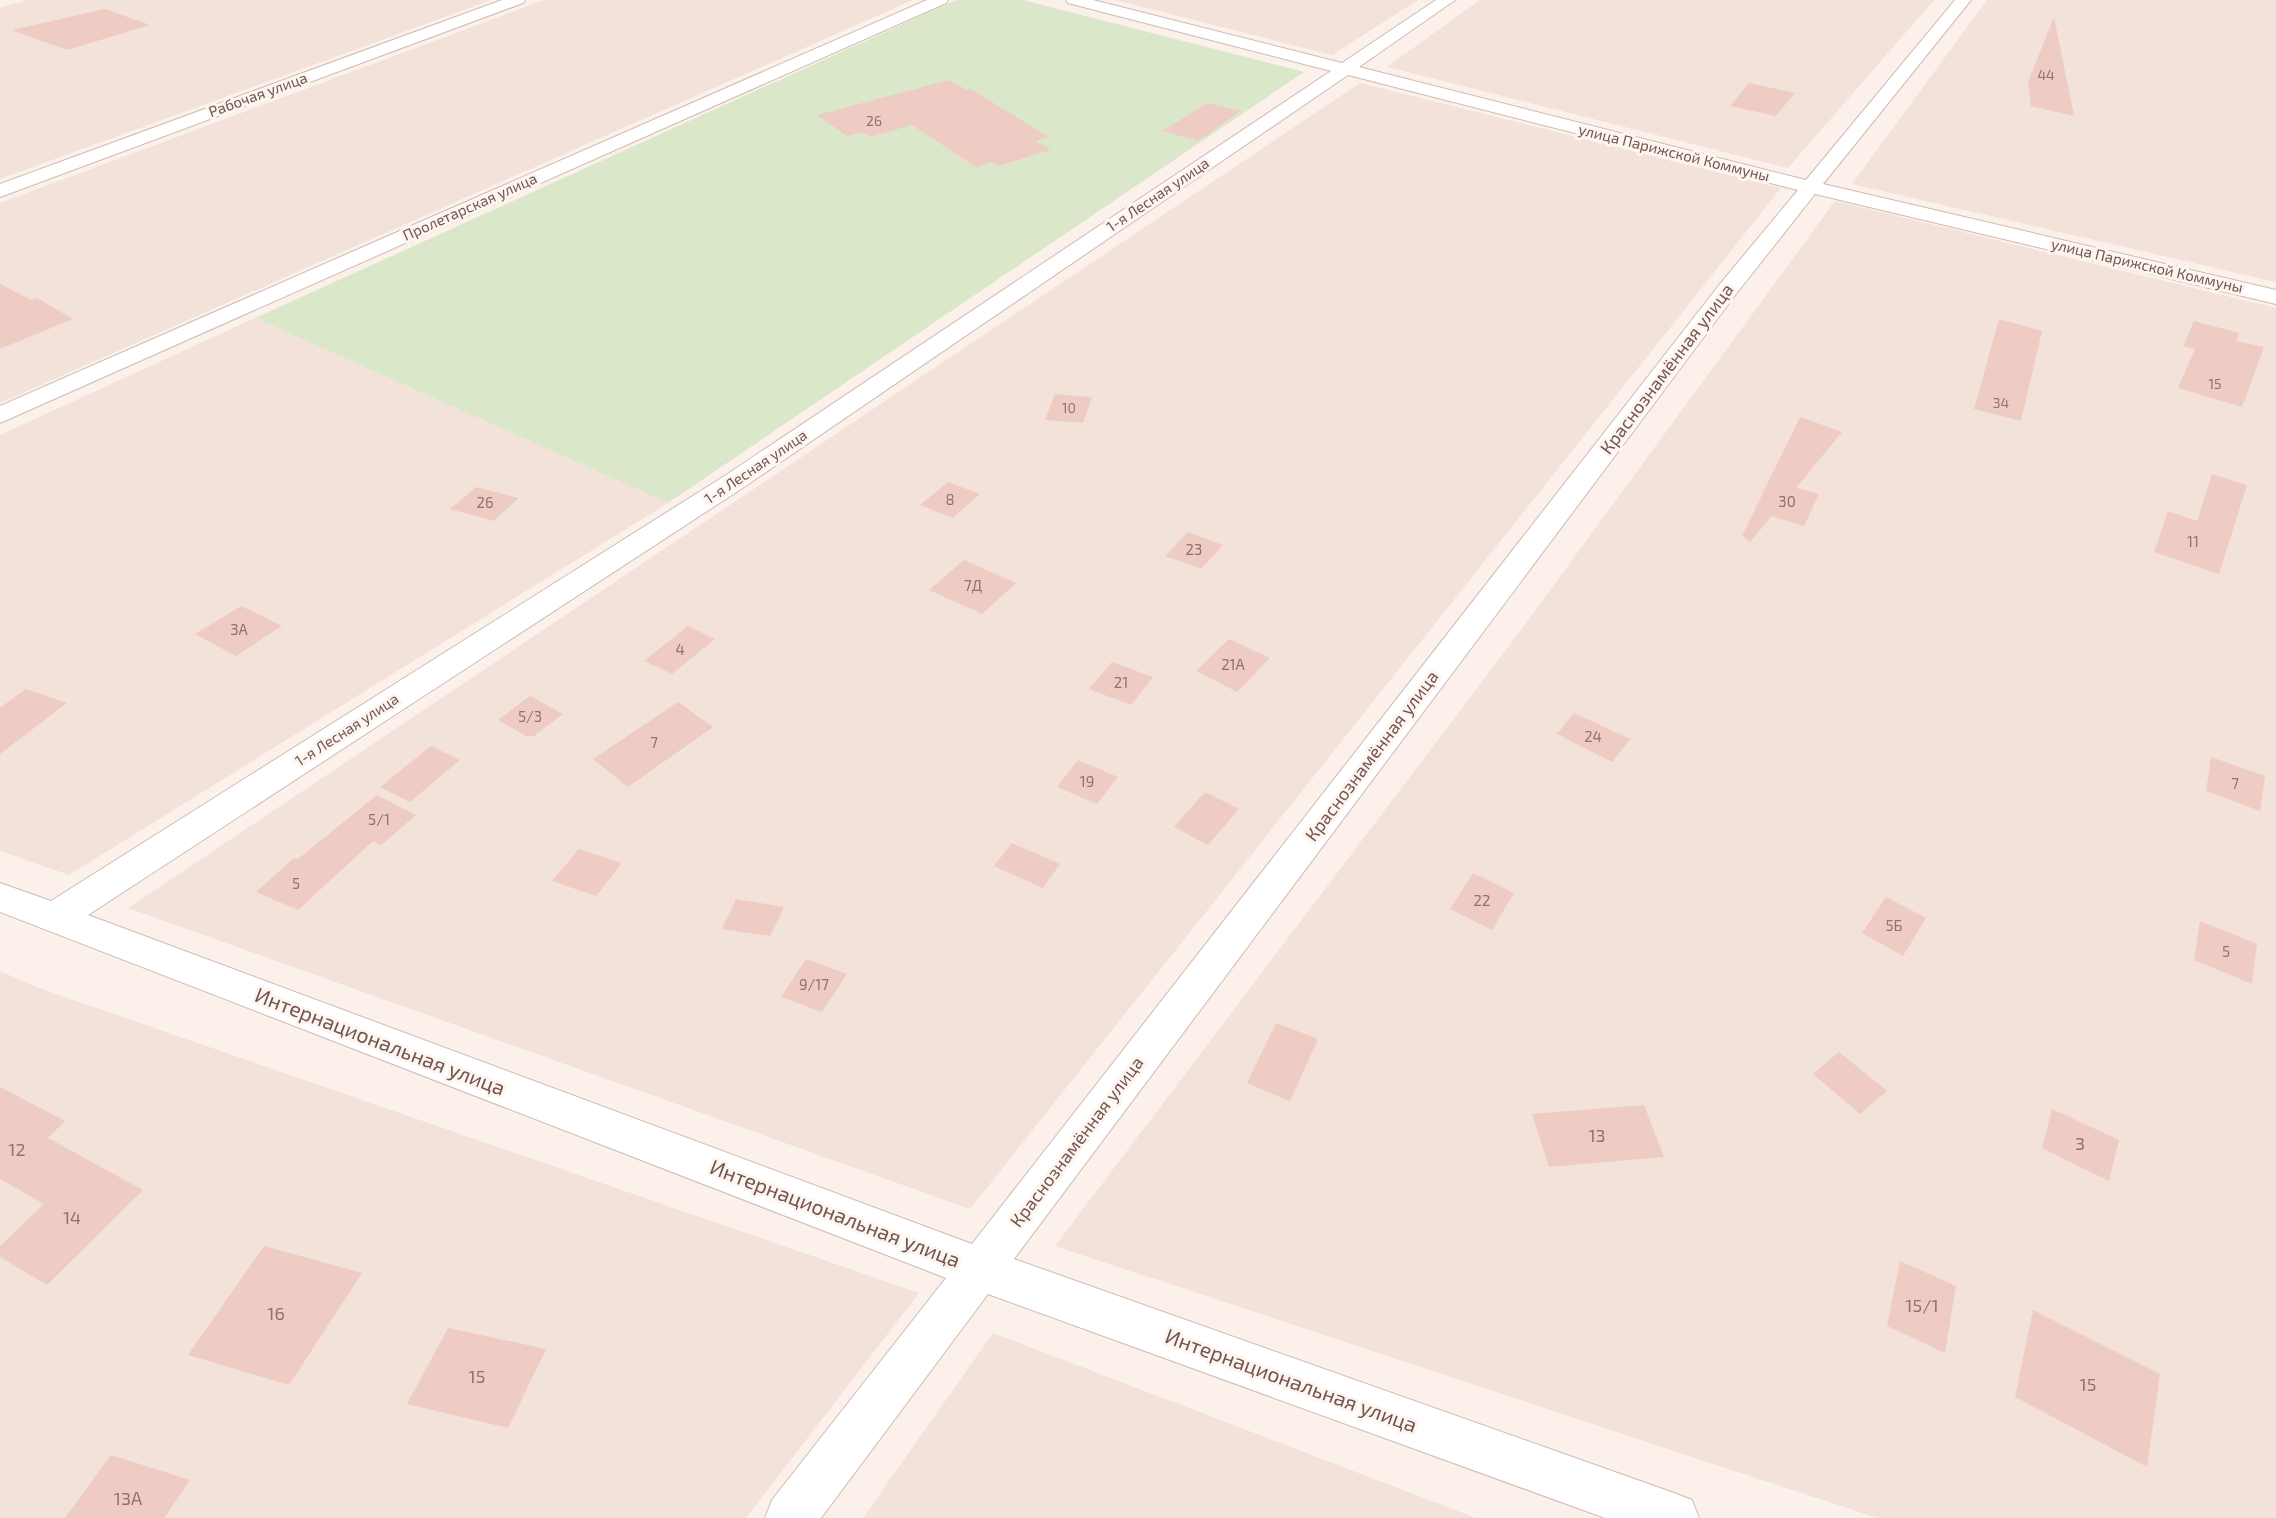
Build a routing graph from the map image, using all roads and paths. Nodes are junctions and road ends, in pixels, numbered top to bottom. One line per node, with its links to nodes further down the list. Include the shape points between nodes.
1 (517, 0): 8 (street, Рабочая улица)
2 (940, 0): 10 (street, Пролетарская улица)
3 (1074, 0): 6 (street, улица Парижской Коммуны)
4 (1447, 0): 6 (street, 1-я Лесная улица)
5 (1963, 0): 7 (street, Краснознамённая улица)
6 (1344, 69): 7 (street, улица Парижской Коммуны); 12 (street, 1-я Лесная улица, via 735,481)
7 (1809, 187): 9 (street, улица Парижской Коммуны); 13 (street, Краснознамённая улица)
8 (0, 190)
9 (2276, 297)
10 (0, 415)
11 (0, 897): 12 (street, Интернациональная улица)
12 (54, 918): 13 (street, Интернациональная улица)
13 (980, 1269): 14 (street, Краснознамённая улица); 15 (street, Интернациональная улица)
14 (790, 1518)
15 (1674, 1518)

